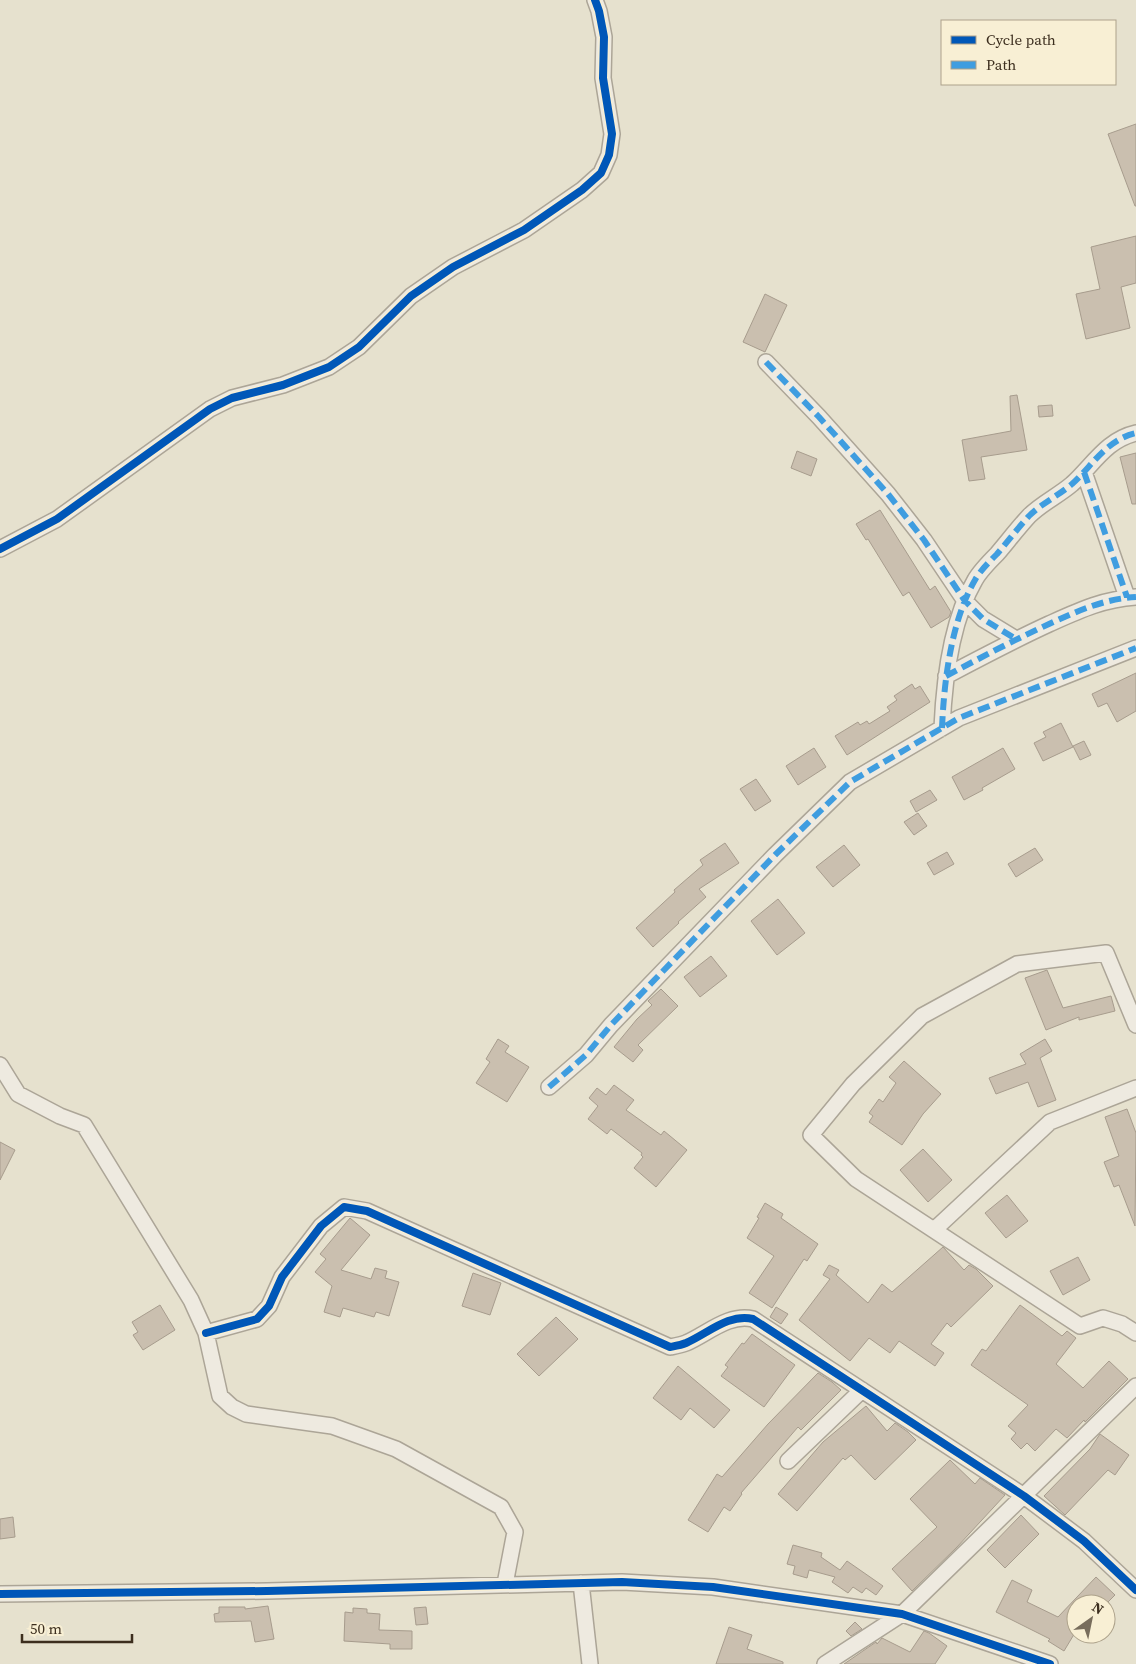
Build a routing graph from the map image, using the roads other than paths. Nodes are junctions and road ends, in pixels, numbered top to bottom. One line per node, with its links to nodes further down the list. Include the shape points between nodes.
1 (595, 0): 5 (street, via 604,37 603,78 612,134 609,155 595,179 524,230 453,267 411,296 359,348 329,367 283,385 232,398 210,409 57,519)
2 (766, 362): 7 (street, via 888,494)
3 (1136, 433): 4 (street, via 1105,448)
4 (1084, 472): 6 (street); 7 (street, via 1029,516 976,578)
5 (0, 549)
6 (1132, 597): 8 (street, via 1090,606)
7 (965, 601): 8 (street, via 983,619); 10 (street)
8 (1016, 639): 10 (street)
9 (1136, 648): 11 (street, via 959,718)
10 (946, 676): 11 (street)
11 (942, 728): 14 (street, via 850,782 755,876 586,1055)
12 (1136, 1025): 16 (street, via 1106,953 1017,964 922,1016 854,1084 812,1135 856,1179)
13 (0, 1065): 18 (street, via 18,1094 84,1126 191,1300)
14 (549, 1087)
15 (1136, 1088): 16 (street, via 1050,1122)
16 (934, 1230): 17 (street, via 1080,1326 1103,1318)
17 (1136, 1332)
18 (206, 1334): 20 (street, via 257,1319 269,1306 282,1277 321,1226 344,1207 367,1211 670,1347 684,1344 727,1322 744,1317 753,1319); 24 (street, via 220,1396 232,1407 246,1414 332,1426 396,1449 501,1506 515,1532)
19 (1136, 1386): 22 (street)
20 (862, 1390): 21 (street); 22 (street)
21 (788, 1461)
22 (1024, 1496): 25 (street, via 1084,1541); 27 (street)
23 (581, 1583): 24 (street); 27 (street, via 713,1587); 28 (street)
24 (505, 1584): 26 (street)
25 (1136, 1590)
26 (0, 1594)
27 (902, 1614): 29 (street); 30 (street)
28 (590, 1664)
29 (825, 1664)
30 (1050, 1664)

